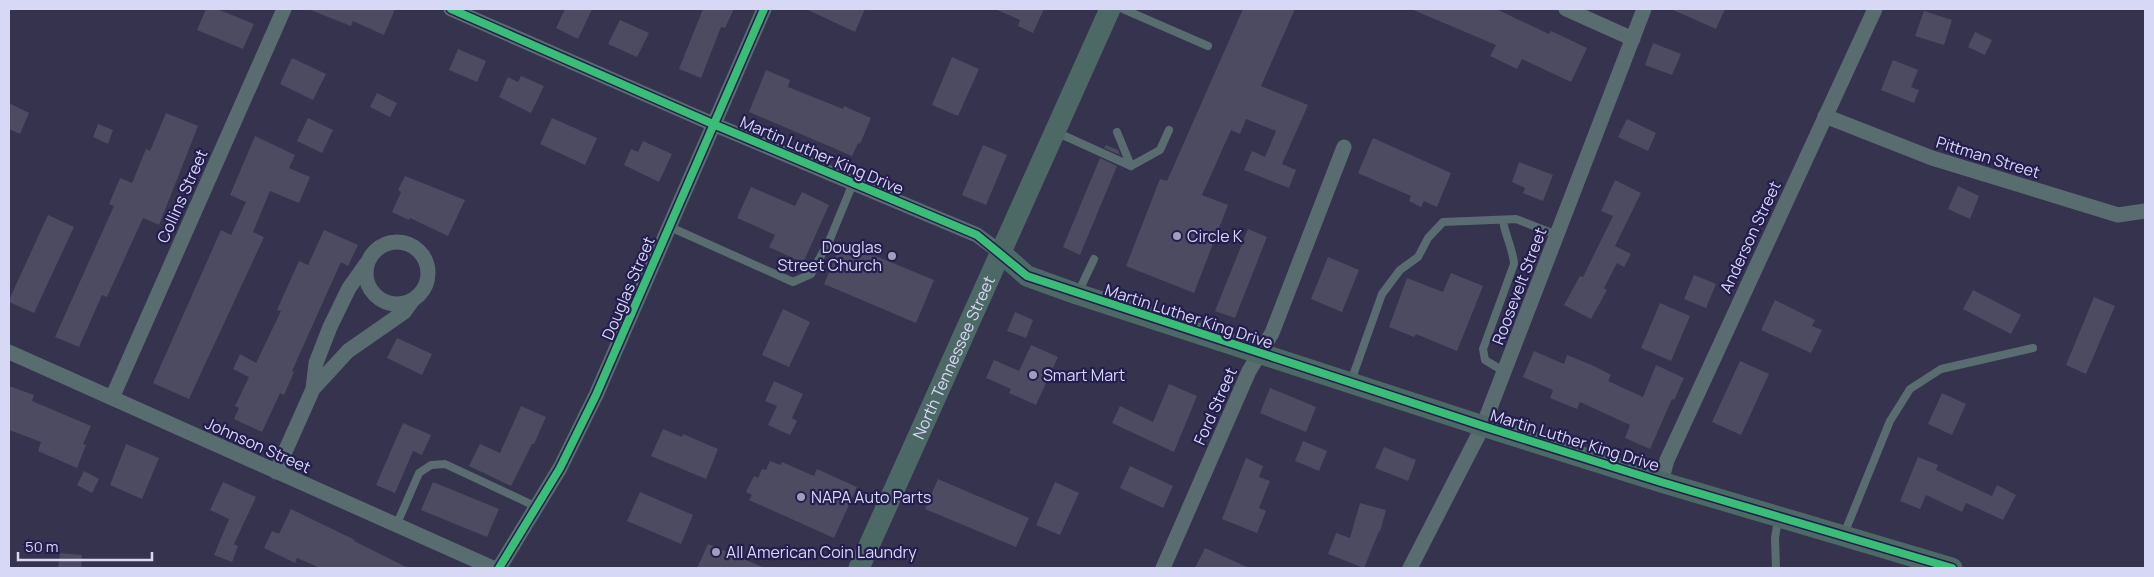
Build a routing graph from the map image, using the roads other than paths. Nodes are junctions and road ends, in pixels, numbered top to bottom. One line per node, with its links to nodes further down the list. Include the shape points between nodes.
1 (284, 9): 34 (street, Collins Street)
2 (764, 9): 12 (street, Douglas Street)
3 (1110, 9): 14 (street, North Tennessee Street)
4 (1123, 9): 10 (lane)
5 (1566, 9): 9 (street)
6 (1644, 9): 9 (street, Roosevelt Street)
7 (1875, 9): 11 (street, Anderson Street)
8 (458, 10): 12 (street, Martin Luther King Drive)
9 (1633, 39): 22 (street, Roosevelt Street)
10 (1208, 46)
11 (1825, 116): 19 (street, Pittman Street, via 1932,158 2118,215); 37 (street, Anderson Street, via 1667,460)
12 (713, 124): 18 (street, Martin Luther King Drive); 21 (street, Douglas Street)
13 (1169, 130): 17 (lane, via 1160,150)
14 (1055, 131): 17 (lane); 23 (street, North Tennessee Street)
15 (1117, 132): 17 (lane)
16 (1344, 147): 30 (street, Ford Street, via 1272,333)
17 (1131, 166)
18 (852, 183): 21 (lane, via 830,239 811,274 794,282); 23 (street, Martin Luther King Drive, via 977,235)
19 (2145, 211)
20 (1503, 220): 22 (lane, via 1516,219); 31 (lane, via 1514,264 1483,349 1484,360); 32 (lane, via 1443,222 1428,238 1418,257 1400,270 1382,294)
21 (670, 227): 38 (street, Douglas Street, via 584,420)
22 (1557, 235): 31 (street, Roosevelt Street)
23 (1000, 252): 26 (street, Martin Luther King Drive, via 1027,276); 44 (street, North Tennessee Street)
24 (1094, 259): 26 (lane)
25 (366, 264): 27 (street, via 365,277 377,298 388,304); 27 (street, via 372,253 394,242 406,243 417,249 429,270 428,282); 33 (street, via 349,288 330,326 316,363)
26 (1077, 294): 30 (street, Martin Luther King Drive)
27 (412, 301): 33 (street, via 404,312 348,351)
28 (2033, 348): 41 (lane, via 1941,369 1910,389 1890,421)
29 (9, 352): 34 (street, Johnson Street)
30 (1260, 353): 32 (street, Martin Luther King Drive); 45 (street, Ford Street, via 1249,370)
31 (1505, 372): 35 (street, Roosevelt Street)
32 (1350, 382): 35 (street, Martin Luther King Drive)
33 (313, 389): 36 (street)
34 (112, 398): 36 (street, Johnson Street)
35 (1483, 426): 37 (street, Martin Luther King Drive); 46 (street, Roosevelt Street)
36 (276, 472): 40 (street, Johnson Street)
37 (1661, 482): 39 (street, Martin Luther King Drive)
38 (537, 507): 40 (lane, via 445,464 431,465 419,473); 43 (street, Douglas Street)
39 (1778, 517): 41 (street, Martin Luther King Drive); 47 (lane)
40 (396, 526): 42 (street, Johnson Street)
41 (1843, 536): 48 (street, Martin Luther King Drive)
42 (493, 568)
43 (499, 568)
44 (859, 568)
45 (1163, 568)
46 (1410, 568)
47 (1776, 568)
48 (1952, 568)

